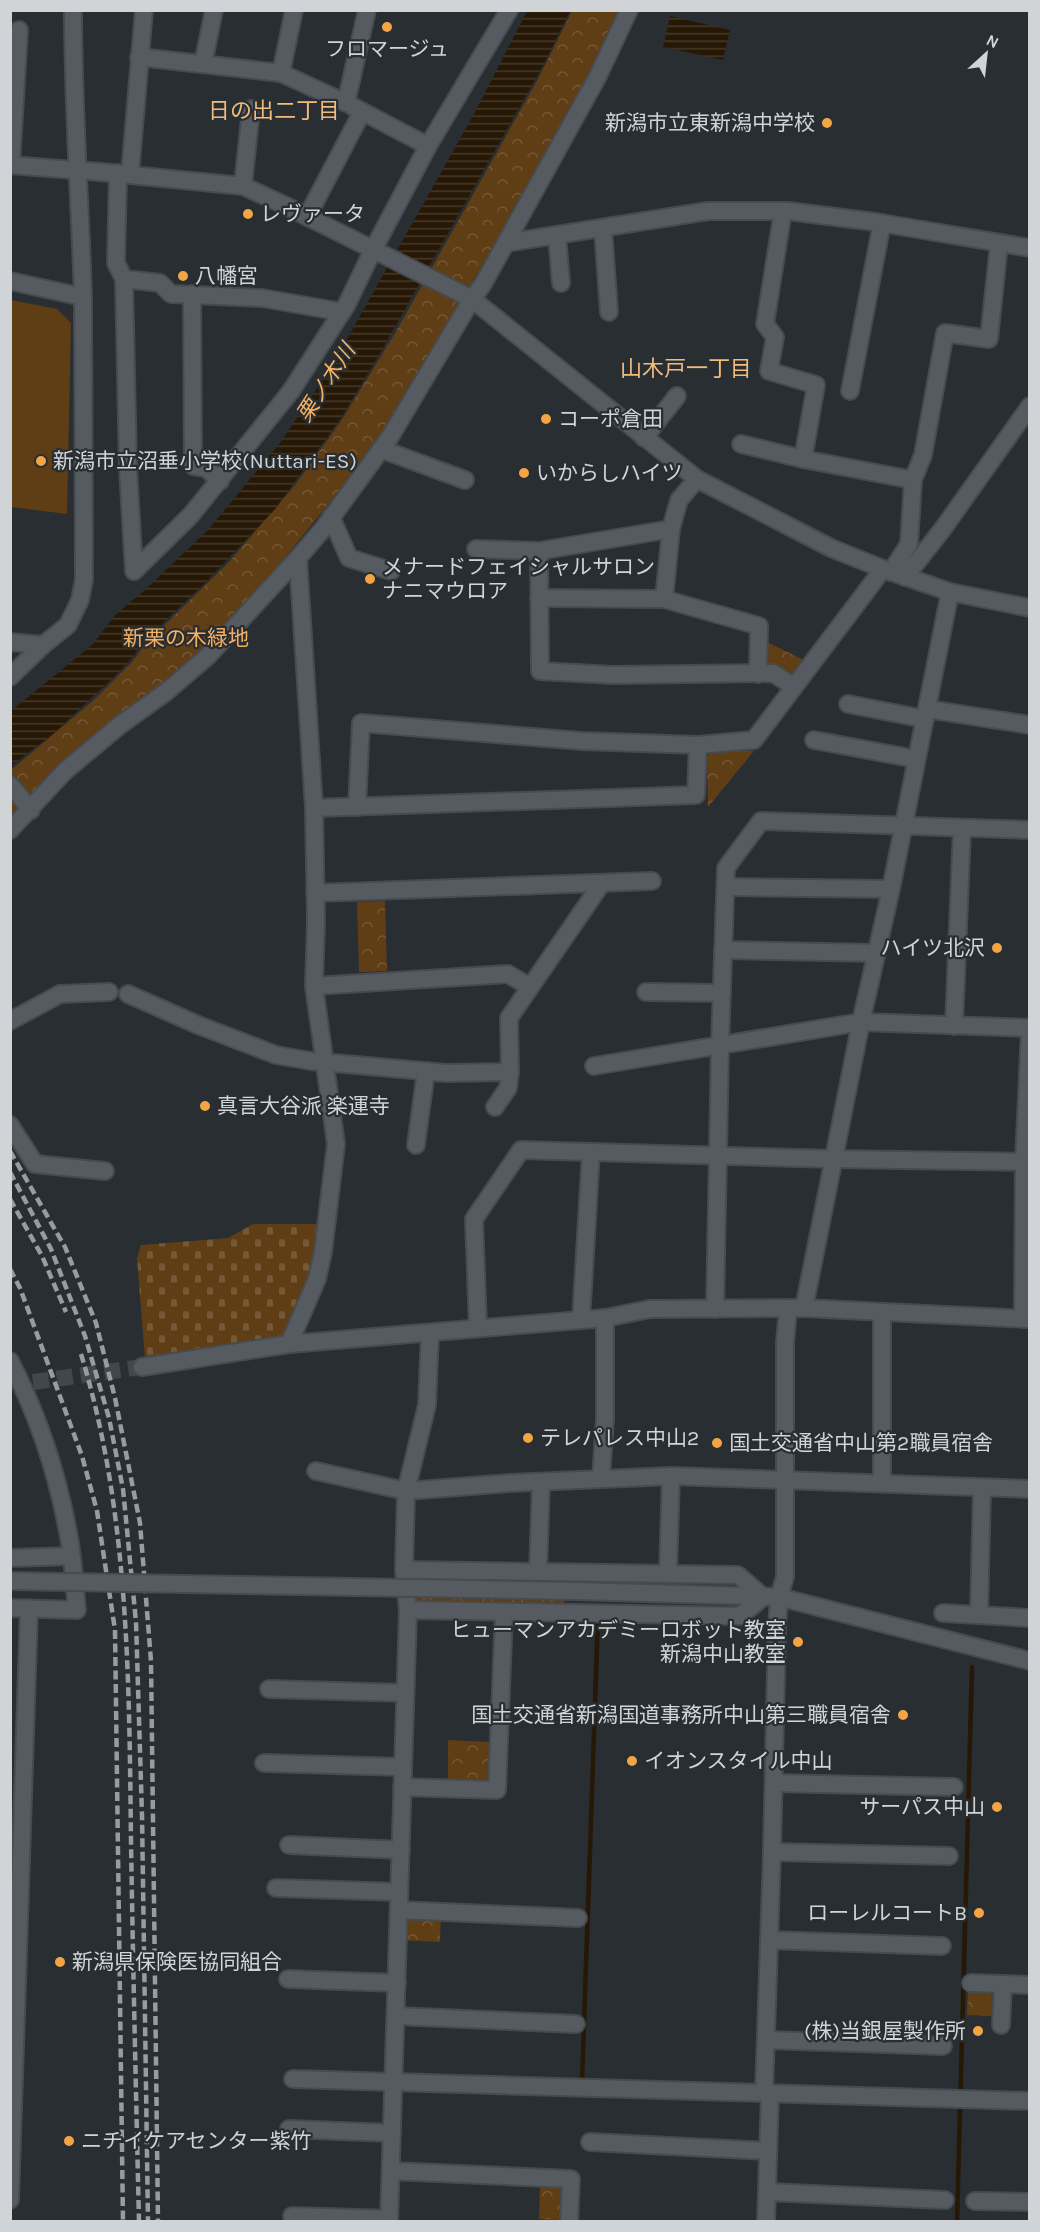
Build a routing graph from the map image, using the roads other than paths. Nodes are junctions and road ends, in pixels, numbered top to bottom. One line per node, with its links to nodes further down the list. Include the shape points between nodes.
1 (73, 10): 17 (street)
2 (144, 10): 9 (street)
3 (214, 10): 10 (street)
4 (294, 10): 11 (street)
5 (367, 10): 12 (street)
6 (509, 10): 15 (street)
7 (629, 10): 25 (street, via 597,78)
8 (19, 30): 16 (street)
9 (139, 57): 10 (street); 18 (street)
10 (203, 64): 11 (street)
11 (281, 73): 12 (street)
12 (346, 103): 14 (street)
13 (251, 109): 19 (street)
14 (362, 112): 15 (street); 21 (street)
15 (428, 146): 28 (street)
16 (11, 165): 17 (street)
17 (79, 170): 18 (street); 33 (street)
18 (124, 174): 19 (street); 29 (street, via 116,263)
19 (243, 186): 21 (street)
20 (783, 211): 22 (street); 23 (street, via 708,211); 43 (street, via 765,324 775,337 769,371 816,385)
21 (308, 217): 28 (street)
22 (882, 223): 26 (street); 37 (street)
23 (603, 228): 24 (street); 36 (street)
24 (557, 235): 25 (street); 31 (street)
25 (506, 243): 34 (street)
26 (999, 244): 27 (street); 46 (street, via 989,339 945,333 923,455)
27 (1029, 248)
28 (373, 250): 34 (street); 35 (street)
29 (124, 279): 32 (street, via 160,283 171,294); 47 (street, via 134,571)
30 (10, 282): 33 (street)
31 (561, 284)
32 (192, 294): 35 (street, via 262,298); 47 (street, via 193,466 206,468)
33 (83, 297): 60 (street, via 84,580 68,625)
34 (472, 298): 40 (street); 42 (street)
35 (342, 312): 47 (street, via 291,391)
36 (609, 312)
37 (850, 391)
38 (677, 396): 40 (street)
39 (1029, 406): 54 (street, via 942,530)
40 (644, 438): 44 (street)
41 (741, 444): 43 (street)
42 (381, 449): 45 (street); 48 (street)
43 (803, 459): 46 (street)
44 (697, 479): 49 (street, via 680,500); 54 (street, via 831,548)
45 (465, 480)
46 (913, 480): 54 (street, via 909,544)
47 (220, 481)
48 (331, 517): 52 (street); 53 (street, via 349,558)
49 (671, 529): 51 (street); 57 (street)
50 (476, 549): 51 (street)
51 (539, 551): 56 (street)
52 (298, 558): 71 (street, via 208,656); 73 (street)
53 (391, 571)
54 (893, 573): 55 (street); 63 (street)
55 (950, 592): 58 (street); 65 (street)
56 (539, 598): 57 (street); 61 (street, via 540,671)
57 (664, 599): 61 (street, via 759,626)
58 (1029, 608)
59 (10, 642): 60 (street)
60 (43, 645): 62 (street)
61 (758, 674): 63 (street, via 773,673)
62 (10, 677)
63 (794, 687): 68 (street, via 754,740)
64 (848, 704): 65 (street)
65 (926, 714): 66 (street); 69 (street)
66 (1029, 725)
67 (814, 740): 69 (street)
68 (698, 745): 72 (street, via 696,795); 72 (street, via 582,741 361,723)
69 (916, 759): 74 (street)
70 (10, 785): 71 (street)
71 (26, 804): 76 (street)
72 (357, 807): 73 (street)
73 (314, 808): 82 (street)
74 (903, 826): 75 (street); 80 (street, via 761,821 726,868); 81 (street)
75 (962, 828): 77 (street); 93 (street)
76 (10, 830)
77 (1029, 830)
78 (652, 881): 79 (street)
79 (602, 883): 82 (street); 86 (street)
80 (726, 887): 81 (street); 83 (street)
81 (891, 890): 84 (street)
82 (315, 893): 85 (street)
83 (723, 950): 84 (street); 89 (street)
84 (877, 952): 92 (street)
85 (314, 986): 86 (street, via 508,974); 96 (street)
86 (530, 987): 99 (street, via 509,1018)
87 (109, 992): 91 (street, via 60,994)
88 (646, 992): 89 (street)
89 (722, 993): 95 (street)
90 (128, 994): 96 (street, via 276,1055)
91 (10, 1021)
92 (861, 1022): 93 (street); 95 (street); 105 (street)
93 (954, 1026): 94 (street)
94 (1029, 1029): 106 (street)
95 (720, 1046): 97 (street); 104 (street)
96 (326, 1062): 98 (street); 116 (street, via 336,1144 324,1252)
97 (594, 1066)
98 (426, 1071): 99 (street); 102 (street)
99 (510, 1072): 100 (street, via 508,1088)
100 (495, 1107)
101 (10, 1125): 107 (street, via 35,1164)
102 (416, 1145)
103 (591, 1152): 104 (street); 113 (street); 114 (street, via 521,1150 474,1219)
104 (719, 1155): 105 (street); 108 (street)
105 (835, 1159): 106 (street); 109 (street)
106 (1027, 1162): 112 (street)
107 (105, 1171)
108 (715, 1309): 109 (street); 111 (street, via 650,1309)
109 (796, 1309): 110 (street); 123 (street, via 785,1342)
110 (882, 1313): 112 (street); 125 (street)
111 (605, 1318): 113 (street); 122 (street)
112 (1026, 1319)
113 (581, 1320): 114 (street)
114 (478, 1328): 115 (street)
115 (430, 1333): 116 (street); 128 (street, via 427,1405)
116 (289, 1344): 118 (street)
117 (10, 1361): 119 (street)
118 (142, 1367)
119 (22, 1382): 129 (street, via 50,1457 68,1528)
120 (316, 1471): 128 (street)
121 (671, 1476): 122 (street); 123 (street); 134 (street)
122 (601, 1479): 124 (street)
123 (785, 1480): 125 (street); 136 (street, via 784,1577)
124 (541, 1482): 128 (street); 132 (street)
125 (882, 1483): 126 (street)
126 (982, 1488): 127 (street); 143 (street)
127 (1029, 1490)
128 (406, 1491): 131 (street)
129 (71, 1557): 130 (street); 138 (street, via 77,1610)
130 (10, 1558)
131 (404, 1570): 132 (street); 139 (street)
132 (538, 1572): 133 (street)
133 (567, 1572): 134 (street); 141 (street)
134 (668, 1574): 136 (street, via 738,1575)
135 (10, 1581): 136 (street, bridge)
136 (771, 1597): 141 (street, via 740,1616); 145 (street); 151 (street)
137 (10, 1608): 138 (street)
138 (29, 1608): 148 (street)
139 (408, 1610): 140 (street); 147 (street)
140 (504, 1612): 141 (street); 152 (street, via 497,1790)
141 (566, 1613)
142 (943, 1613): 143 (street)
143 (980, 1615): 144 (street)
144 (1029, 1618)
145 (1029, 1661)
146 (269, 1689): 147 (street)
147 (405, 1693): 150 (street)
148 (18, 1713): 172 (street)
149 (264, 1763): 150 (street)
150 (403, 1767): 152 (street)
151 (774, 1783): 153 (street); 156 (street)
152 (402, 1787): 155 (street)
153 (954, 1787)
154 (289, 1845): 155 (street)
155 (401, 1850): 159 (street)
156 (772, 1852): 157 (street); 162 (street)
157 (949, 1856)
158 (276, 1888): 159 (street)
159 (399, 1892): 160 (street)
160 (399, 1910): 161 (street); 165 (street)
161 (578, 1918)
162 (769, 1940): 163 (street); 173 (street)
163 (942, 1946)
164 (288, 1979): 165 (street)
165 (397, 1983): 169 (street)
166 (971, 1983): 167 (street)
167 (1002, 1984): 168 (street); 171 (street)
168 (1029, 1984)
169 (396, 2016): 170 (street); 176 (street)
170 (576, 2024)
171 (1001, 2025)
172 (13, 2032): 184 (street)
173 (767, 2040): 174 (street); 177 (street)
174 (943, 2046)
175 (293, 2079): 176 (street)
176 (394, 2084): 177 (street); 180 (street)
177 (767, 2093): 178 (street); 182 (street)
178 (1029, 2101)
179 (289, 2129): 180 (street)
180 (392, 2133): 183 (street)
181 (590, 2142): 182 (street)
182 (768, 2151): 185 (street)
183 (391, 2170): 191 (street); 192 (street, via 571,2179)
184 (11, 2184): 186 (street)
185 (767, 2192): 187 (street); 193 (street)
186 (10, 2200)
187 (945, 2200)
188 (975, 2201): 189 (street)
189 (1029, 2202)
190 (292, 2216): 191 (street)
191 (389, 2220)
192 (569, 2222)
193 (766, 2222)

